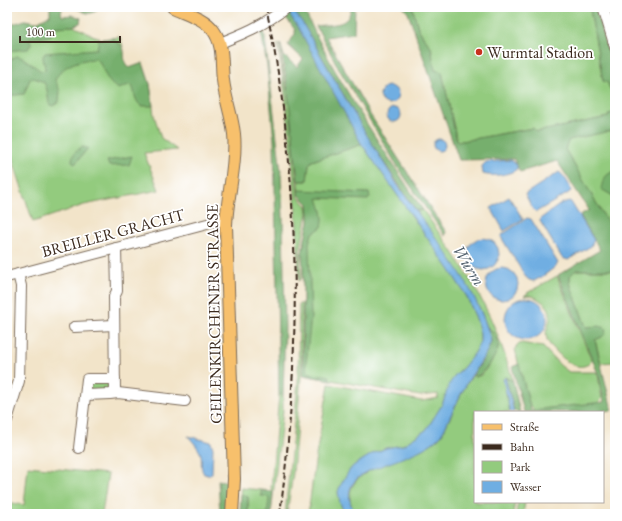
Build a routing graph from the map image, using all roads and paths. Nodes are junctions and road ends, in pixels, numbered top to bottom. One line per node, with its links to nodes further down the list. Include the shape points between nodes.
1 (173, 7): 4 (main road, GEILENKIRCHENER STRASSE, via 209,26)
2 (287, 7): 4 (street, via 252,30)
3 (603, 7): 5 (street)
4 (220, 43): 6 (main road, GEILENKIRCHENER STRASSE, via 223,82 235,138)
5 (615, 47)
6 (226, 218): 7 (street, BREILLER GRACHT); 18 (main road, GEILENKIRCHENER STRASSE, via 234,479)
7 (116, 248): 8 (street, BREILLER GRACHT); 10 (street, via 117,291 114,297)
8 (18, 274): 9 (street, BREILLER GRACHT); 16 (street, via 21,286 19,380)
9 (7, 277)
10 (114, 325): 11 (street); 12 (street)
11 (74, 327)
12 (115, 378): 13 (street); 14 (street, via 88,379)
13 (115, 393): 14 (street); 15 (street)
14 (86, 395): 17 (street)
15 (185, 401)
16 (7, 420)
17 (79, 448)
18 (232, 514)

